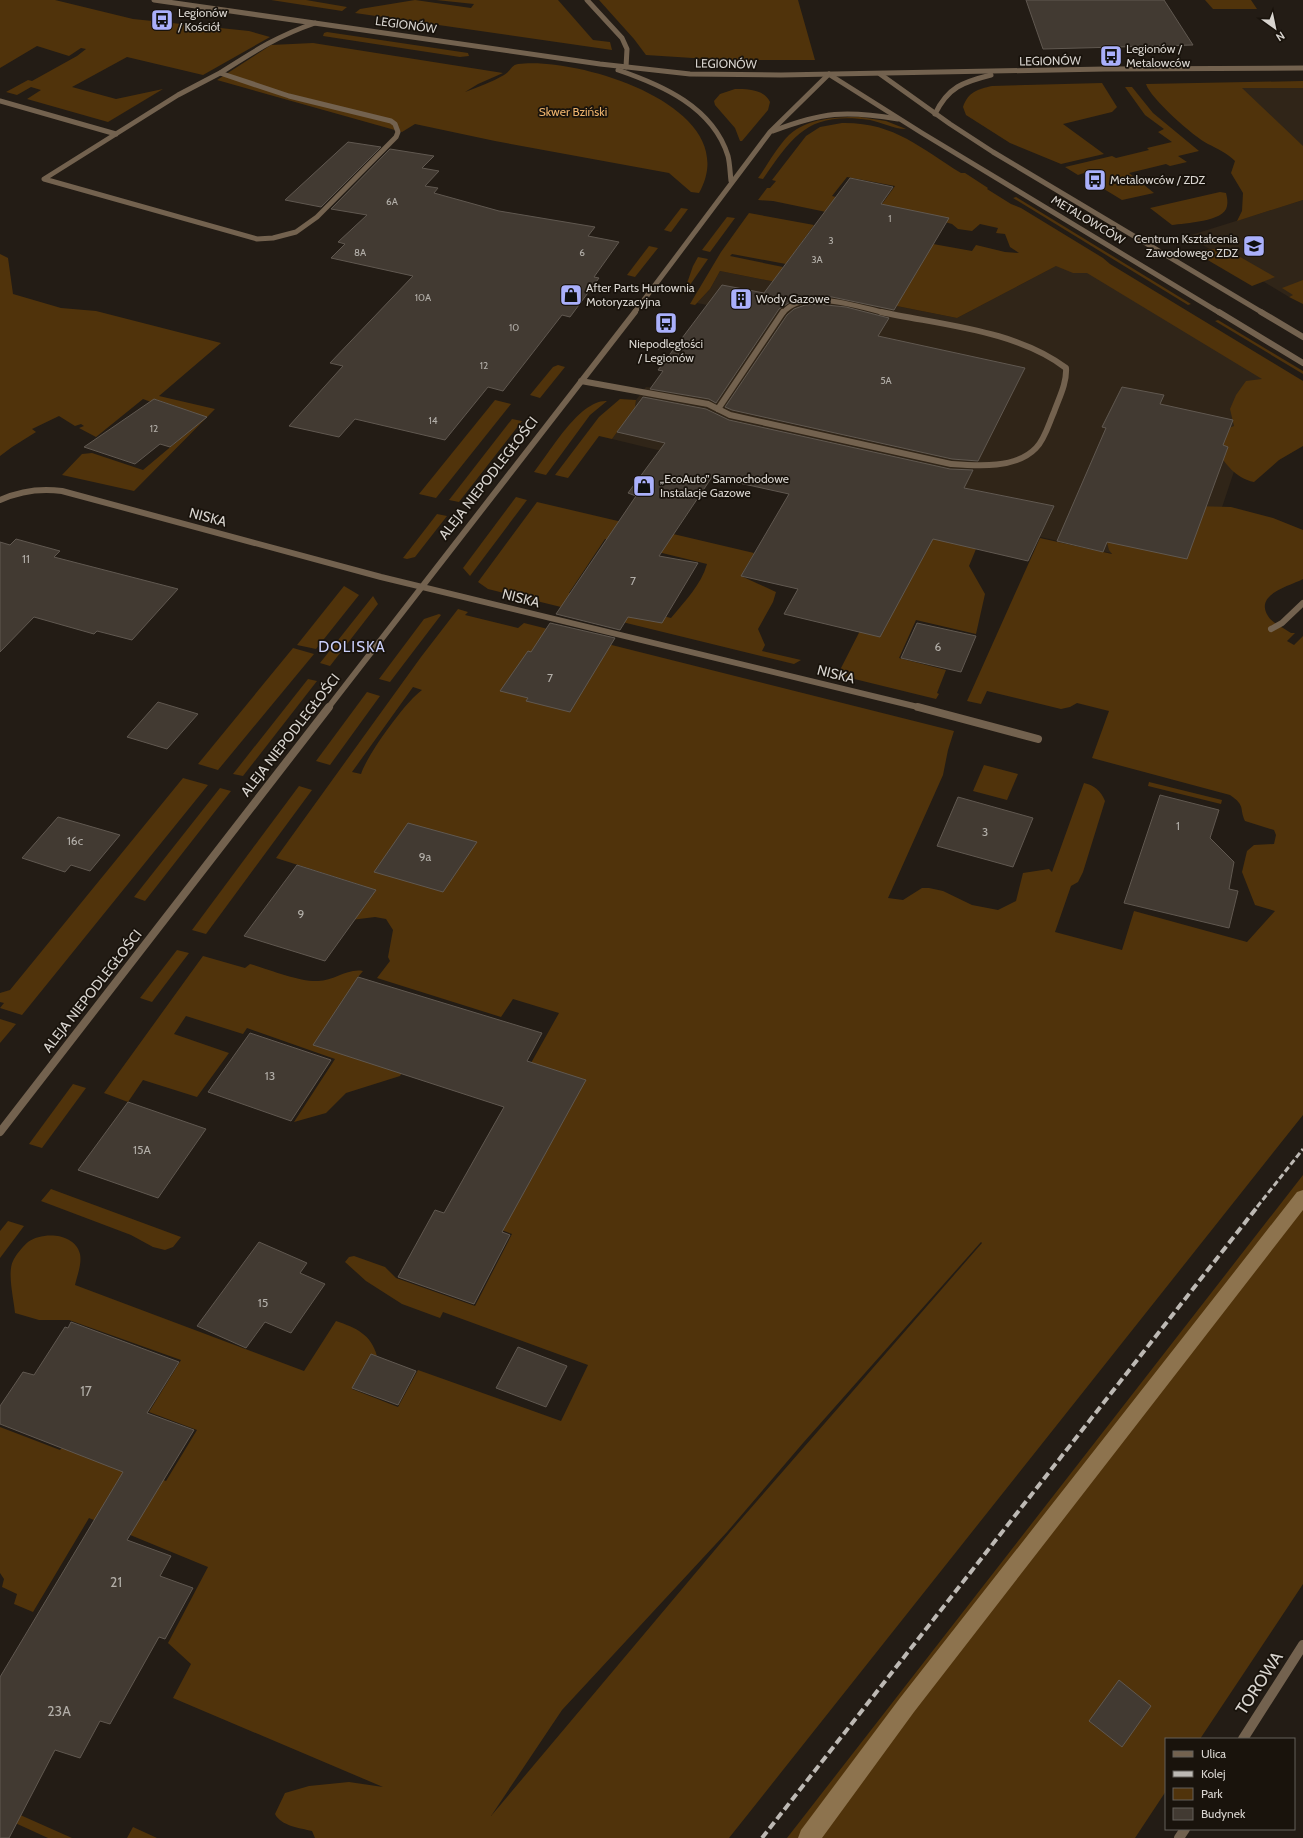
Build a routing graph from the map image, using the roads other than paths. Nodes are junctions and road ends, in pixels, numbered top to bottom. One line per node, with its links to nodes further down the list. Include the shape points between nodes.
1 (157, 0): 3 (street, LEGIONÓW)
2 (588, 0): 5 (street, via 622,38 628,49)
3 (315, 23): 4 (street, LEGIONÓW); 8 (street, via 265,44)
4 (600, 64): 5 (street, LEGIONÓW); 16 (street, via 667,89 697,110 716,130 727,153)
5 (626, 67): 9 (street, LEGIONÓW, via 690,74)
6 (1303, 68): 7 (street, LEGIONÓW)
7 (1008, 71): 10 (street, LEGIONÓW); 12 (street, via 955,86 941,100)
8 (220, 73): 15 (street, via 178,95); 15 (street, via 289,96 386,120 395,124 398,132 396,137 317,217 296,232 257,239 44,179)
9 (829, 74): 10 (street, LEGIONÓW); 13 (street, METALOWCÓW); 14 (street, ALEJA NIEPODLEGŁOŚCI)
10 (880, 74): 12 (street, METALOWCÓW)
11 (0, 101): 15 (street)
12 (935, 114): 17 (street, METALOWCÓW, via 993,152)
13 (903, 120): 14 (street, METALOWCÓW, via 872,114 844,113 824,115); 18 (street, METALOWCÓW)
14 (770, 132): 16 (street, ALEJA NIEPODLEGŁOŚCI)
15 (116, 134)
16 (732, 181): 19 (street, ALEJA NIEPODLEGŁOŚCI)
17 (1303, 337)
18 (1303, 363)
19 (581, 381): 20 (street, via 680,398 708,404); 22 (street, ALEJA NIEPODLEGŁOŚCI)
20 (718, 409): 20 (street, via 784,310 794,303 812,299 1012,341 1052,357 1066,368 1067,376 1037,447 1021,457 974,467 943,463 730,415)
21 (0, 500): 22 (street, NISKA, via 29,490 46,488 62,491)
22 (421, 586): 25 (street, NISKA); 26 (street, ALEJA NIEPODLEGŁOŚCI)
23 (1303, 603): 24 (street, via 1282,623)
24 (1271, 629)
25 (1038, 739)
26 (0, 1132)
27 (1303, 1645): 28 (street, TOROWA)
28 (1244, 1738)

